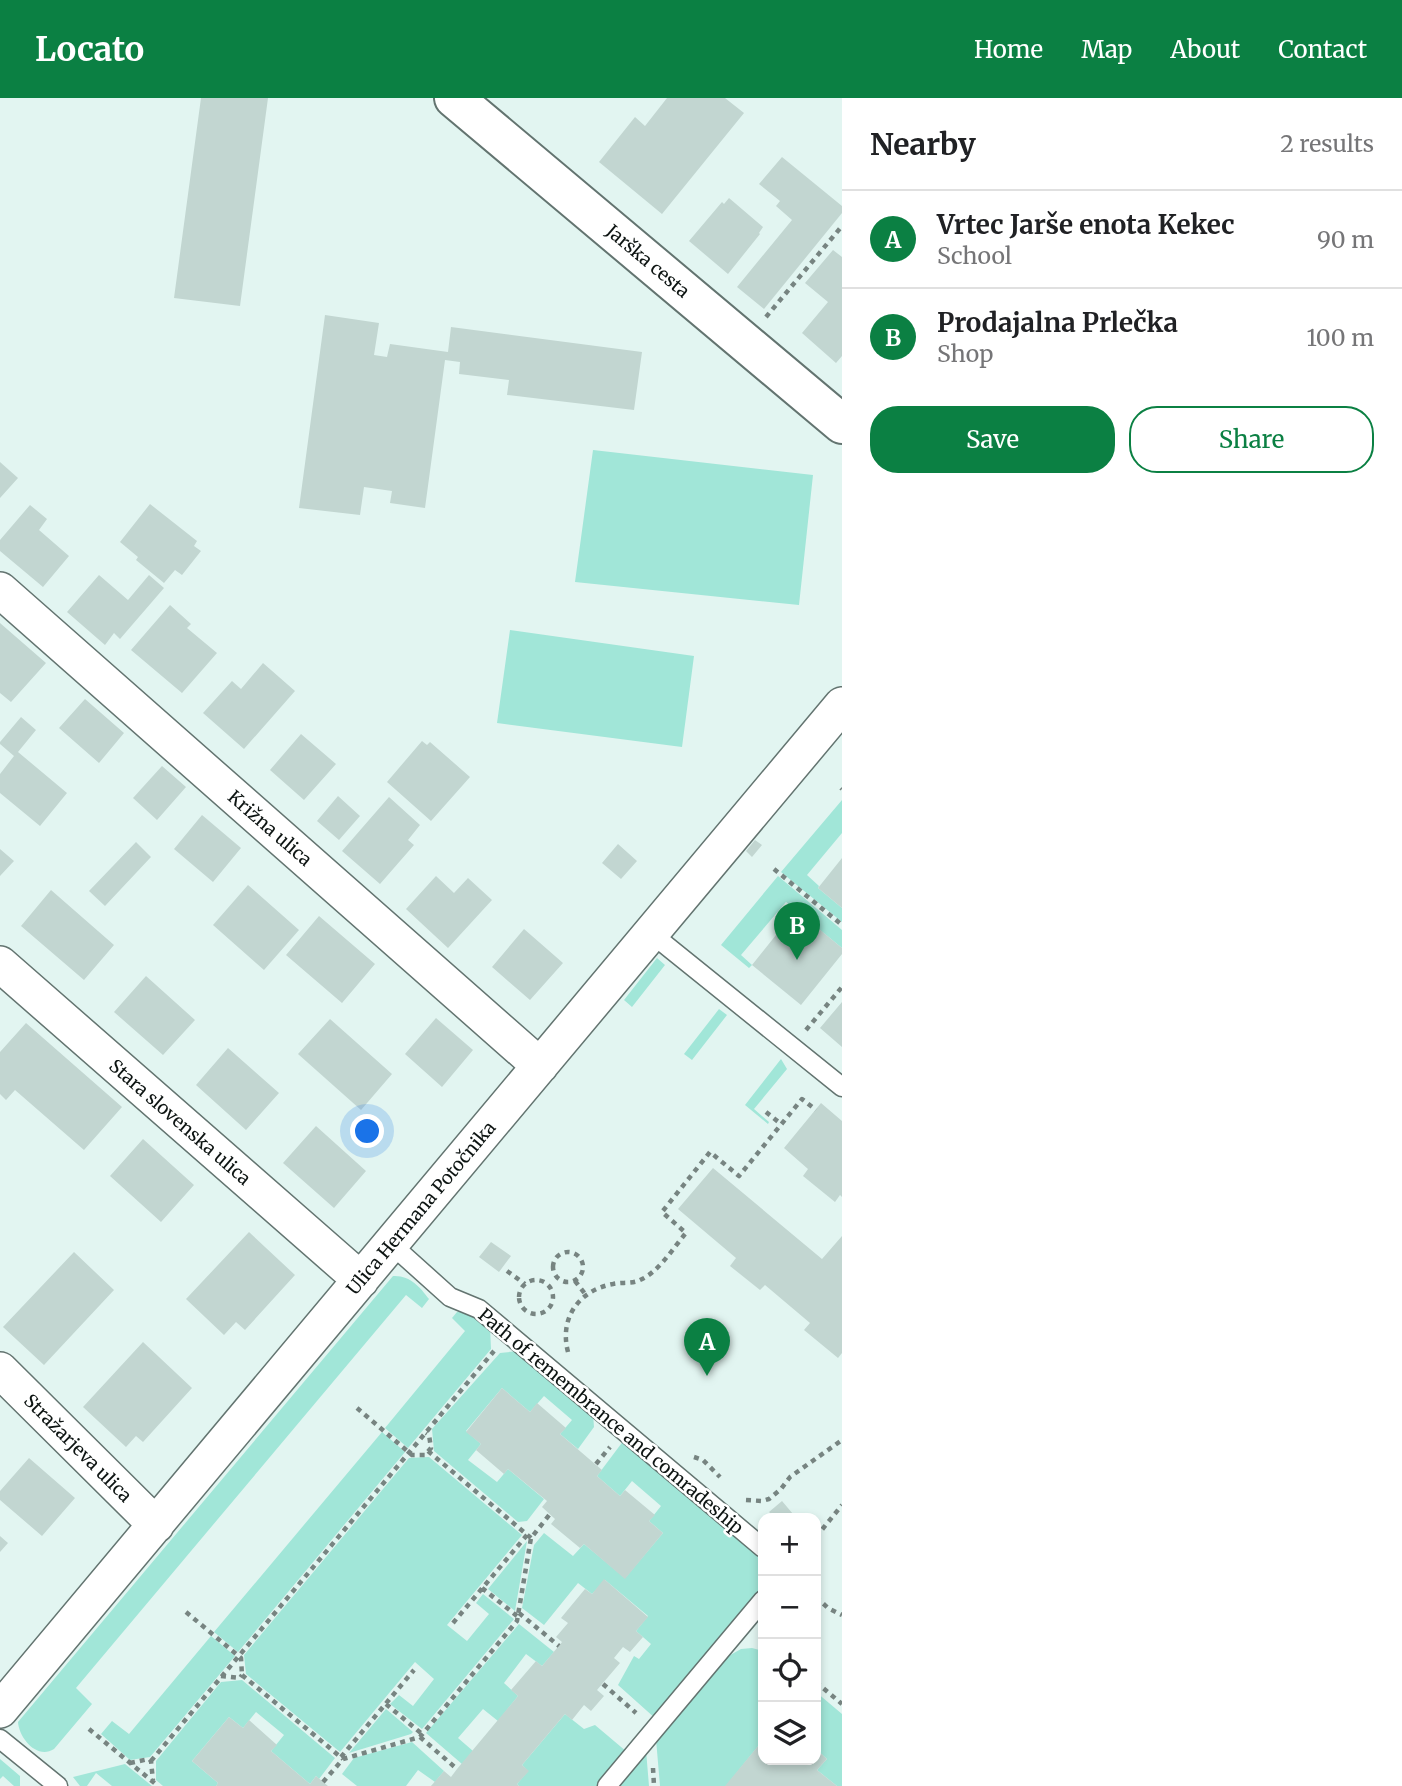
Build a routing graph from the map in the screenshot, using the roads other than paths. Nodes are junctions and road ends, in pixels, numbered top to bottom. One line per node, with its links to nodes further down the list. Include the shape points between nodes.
1 (454, 98): 2 (street, Jarška cesta)
2 (842, 424)
3 (0, 590): 7 (street, Križna ulica)
4 (842, 705): 5 (street, Ulica Hermana Potočnika)
5 (652, 934): 7 (street, Ulica Hermana Potočnika); 8 (lane)
6 (0, 964): 10 (street, Stara slovenska ulica)
7 (540, 1066): 9 (street, Ulica Hermana Potočnika)
8 (842, 1087)
9 (391, 1244): 10 (street, Ulica Hermana Potočnika); 13 (lane, Path of remembrance and comradeship, via 450,1297 479,1309)
10 (361, 1280): 12 (street, Ulica Hermana Potočnika)
11 (0, 1370): 12 (street, Stražarjeva ulica)
12 (156, 1525): 15 (street, Ulica Hermana Potočnika)
13 (758, 1544)
14 (758, 1606): 18 (lane)
15 (0, 1710)
16 (0, 1739): 17 (lane)
17 (58, 1786)
18 (607, 1786)

